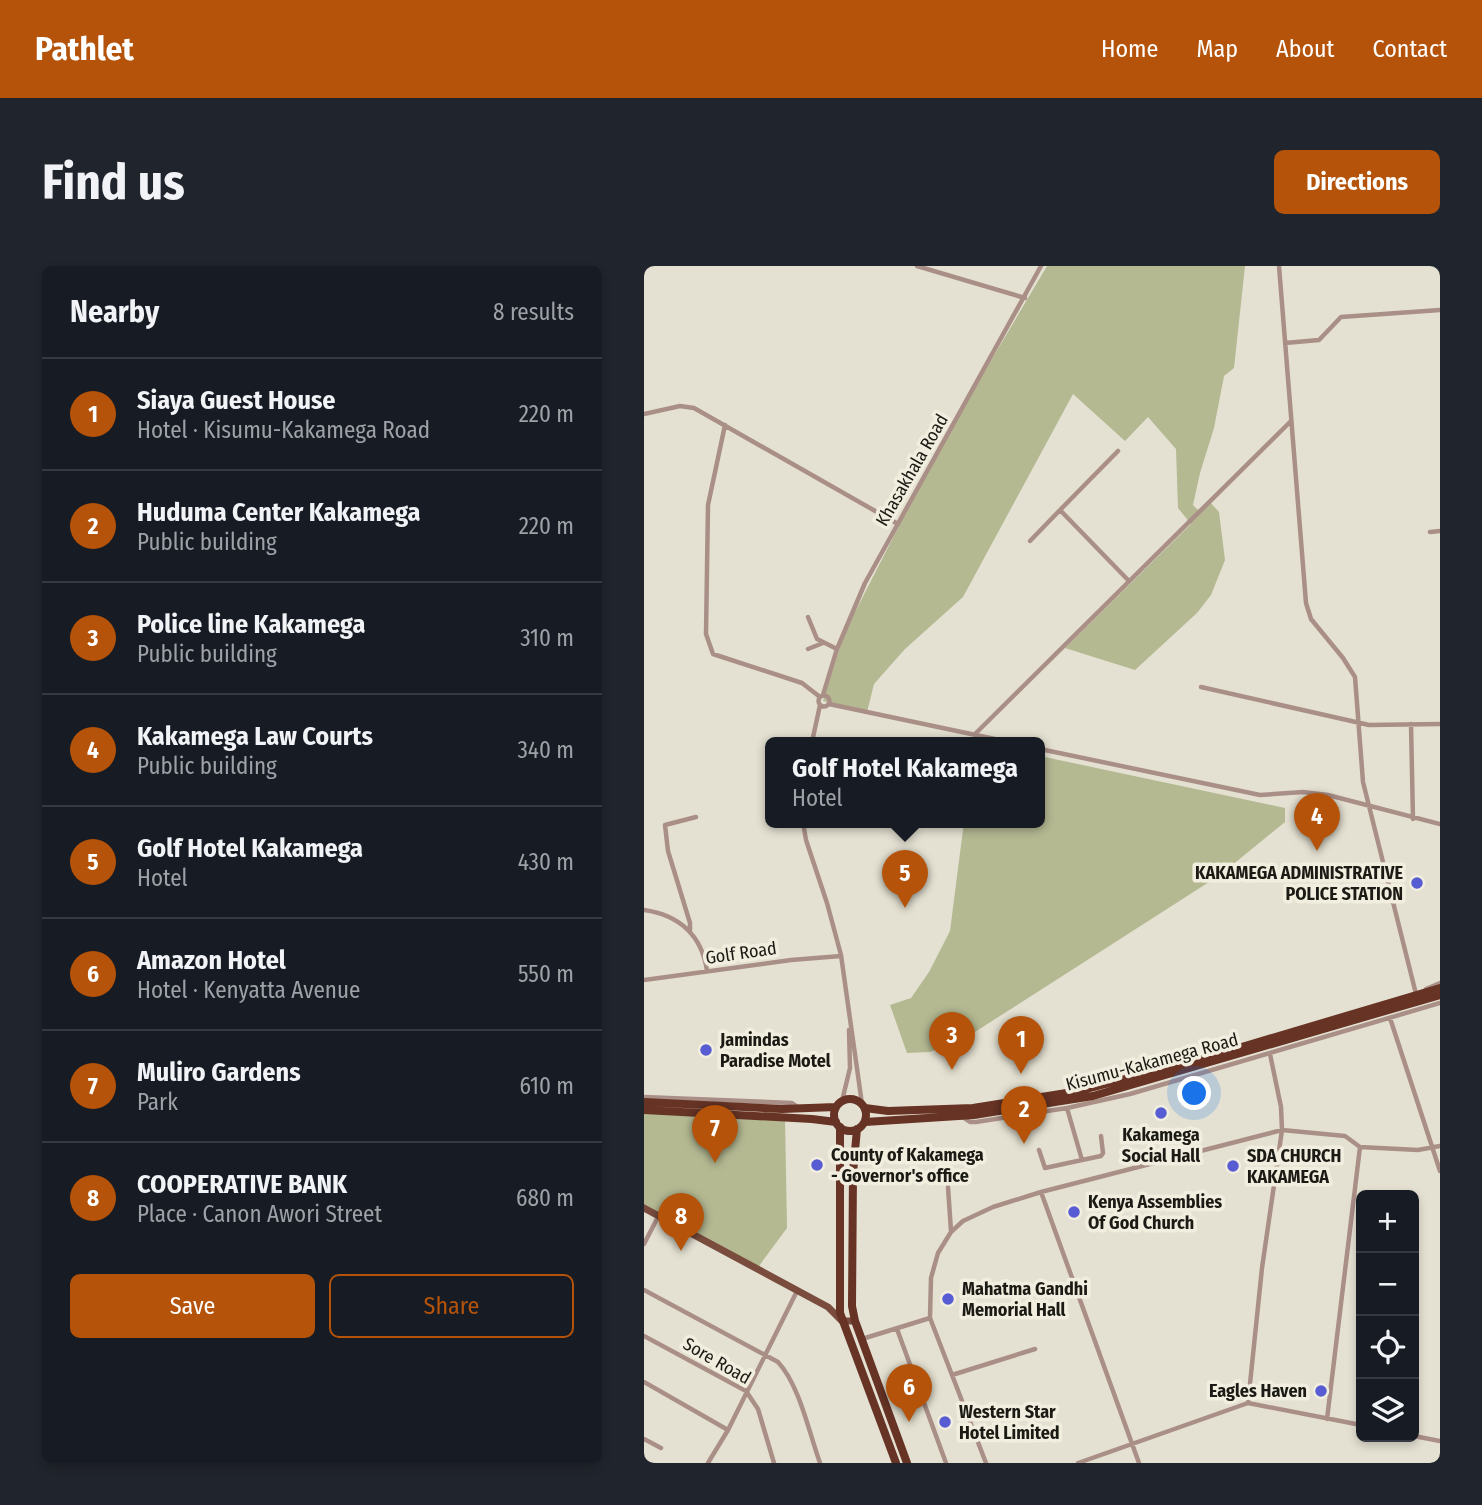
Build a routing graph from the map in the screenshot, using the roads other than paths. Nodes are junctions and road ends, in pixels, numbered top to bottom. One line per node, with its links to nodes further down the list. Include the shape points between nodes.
1 (917, 266): 6 (street)
2 (1035, 266): 5 (street)
3 (1041, 266): 5 (street, Khasakhala Road)
4 (1279, 266): 8 (street)
5 (1035, 279): 6 (street, Khasakhala Road)
6 (1025, 298): 14 (street, Khasakhala Road)
7 (1440, 310): 8 (street, via 1341,317 1319,340)
8 (1285, 343): 10 (street)
9 (644, 414): 11 (street, via 680,406 694,408)
10 (1291, 420): 18 (street); 27 (street, via 1308,613 1351,668)
11 (725, 425): 14 (street); 24 (street, via 708,505 708,643 713,654 802,683)
12 (1118, 451): 13 (street)
13 (1060, 510): 17 (street); 18 (street)
14 (898, 524): 22 (street, Khasakhala Road, via 860,593)
15 (1440, 531): 16 (street)
16 (1430, 532)
17 (1030, 541)
18 (1129, 580): 30 (street)
19 (808, 617): 20 (street, via 817,639)
20 (823, 642): 21 (street); 22 (street)
21 (808, 649)
22 (837, 649): 24 (street, Khasakhala Road)
23 (1201, 687): 27 (street)
24 (821, 696): 25 (street, via 829,698); 26 (street)
25 (829, 704): 26 (street); 30 (street)
26 (820, 705): 31 (street)
27 (1358, 722): 28 (street); 34 (street)
28 (1411, 724): 29 (street); 36 (street)
29 (1440, 724)
30 (975, 734): 32 (street)
31 (813, 737)
32 (988, 737)
33 (1045, 750): 34 (street, via 1260,796 1314,793)
34 (1368, 806): 36 (street); 46 (street)
35 (696, 817): 40 (street, via 664,825)
36 (1413, 819): 37 (street)
37 (1440, 824)
38 (804, 828): 41 (street)
39 (644, 910): 40 (street, via 664,913)
40 (690, 930): 42 (street)
41 (841, 956): 42 (street, Golf Road); 49 (street)
42 (707, 971): 43 (street, Golf Road)
43 (644, 980)
44 (1440, 982): 46 (street)
45 (1440, 988): 46 (highway, Kisumu-Kakamega Road)
46 (1416, 995): 57 (highway, Kisumu-Kakamega Road, via 1079,1091 973,1108 888,1111)
47 (1440, 995): 52 (highway, Kisumu-Kakamega Road)
48 (1440, 1003): 50 (street)
49 (848, 1012): 56 (street, via 850,1068); 57 (street)
50 (1390, 1018): 51 (street); 67 (street)
51 (1270, 1054): 53 (street); 65 (street)
52 (1217, 1061): 53 (street); 61 (highway, Kisumu-Kakamega Road, via 1093,1096)
53 (1232, 1065): 58 (street)
54 (644, 1097): 59 (street, via 792,1103)
55 (644, 1102): 59 (highway)
56 (839, 1104): 57 (highway, via 853,1099); 59 (highway); 63 (highway, via 834,1115)
57 (864, 1106): 62 (highway)
58 (1067, 1108): 61 (street, via 976,1122); 71 (street)
59 (801, 1109)
60 (644, 1110): 63 (highway, via 812,1119)
61 (961, 1116): 62 (highway, Kisumu-Kakamega Road)
62 (865, 1122): 64 (highway)
63 (838, 1125): 64 (highway, via 849,1131); 73 (highway)
64 (857, 1129): 74 (highway)
65 (1282, 1130): 69 (street, via 1345,1136); 76 (street); 99 (street)
66 (1101, 1136): 71 (street, via 1101,1156)
67 (1432, 1146): 68 (street); 69 (street, via 1418,1150); 72 (street)
68 (1440, 1146)
69 (1360, 1147): 100 (street)
70 (1039, 1150): 71 (street, via 1045,1168)
71 (1082, 1160)
72 (1440, 1171)
73 (841, 1172): 74 (highway); 83 (highway)
74 (853, 1173): 85 (highway)
75 (948, 1187): 79 (street)
76 (1041, 1192): 79 (street, via 973,1215); 107 (street)
77 (644, 1208): 78 (main road)
78 (659, 1216): 80 (street); 82 (main road)
79 (951, 1232): 86 (street, via 933,1266)
80 (644, 1244)
81 (644, 1290): 93 (street)
82 (797, 1291): 84 (main road); 93 (street)
83 (840, 1305): 84 (main road); 85 (main road); 87 (highway)
84 (828, 1307): 87 (main road)
85 (852, 1307): 88 (highway)
86 (930, 1318): 89 (street); 94 (street)
87 (842, 1321): 88 (main road); 98 (highway)
88 (855, 1321): 91 (highway)
89 (897, 1329): 91 (street); 115 (street)
90 (644, 1336): 97 (street, Sore Road)
91 (862, 1340): 96 (highway)
92 (1035, 1349): 94 (street)
93 (766, 1355): 97 (street); 112 (street, via 778,1362 788,1378)
94 (952, 1375): 116 (street)
95 (644, 1382): 102 (street)
96 (880, 1390): 98 (highway); 105 (highway)
97 (746, 1391): 102 (street); 111 (street, Sore Road, via 758,1409)
98 (870, 1393): 108 (highway)
99 (1248, 1403): 100 (street); 107 (street)
100 (1327, 1419): 101 (street)
101 (1356, 1424)
102 (728, 1430): 110 (street)
103 (1419, 1437): 106 (street)
104 (644, 1438): 109 (street)
105 (899, 1441): 108 (highway); 114 (highway)
106 (1440, 1441)
107 (1132, 1443): 117 (street); 118 (street)
108 (888, 1444): 113 (highway)
109 (660, 1448)
110 (708, 1463)
111 (774, 1463)
112 (820, 1463)
113 (896, 1463)
114 (907, 1463)
115 (946, 1463)
116 (986, 1463)
117 (1078, 1463)
118 (1139, 1463)

